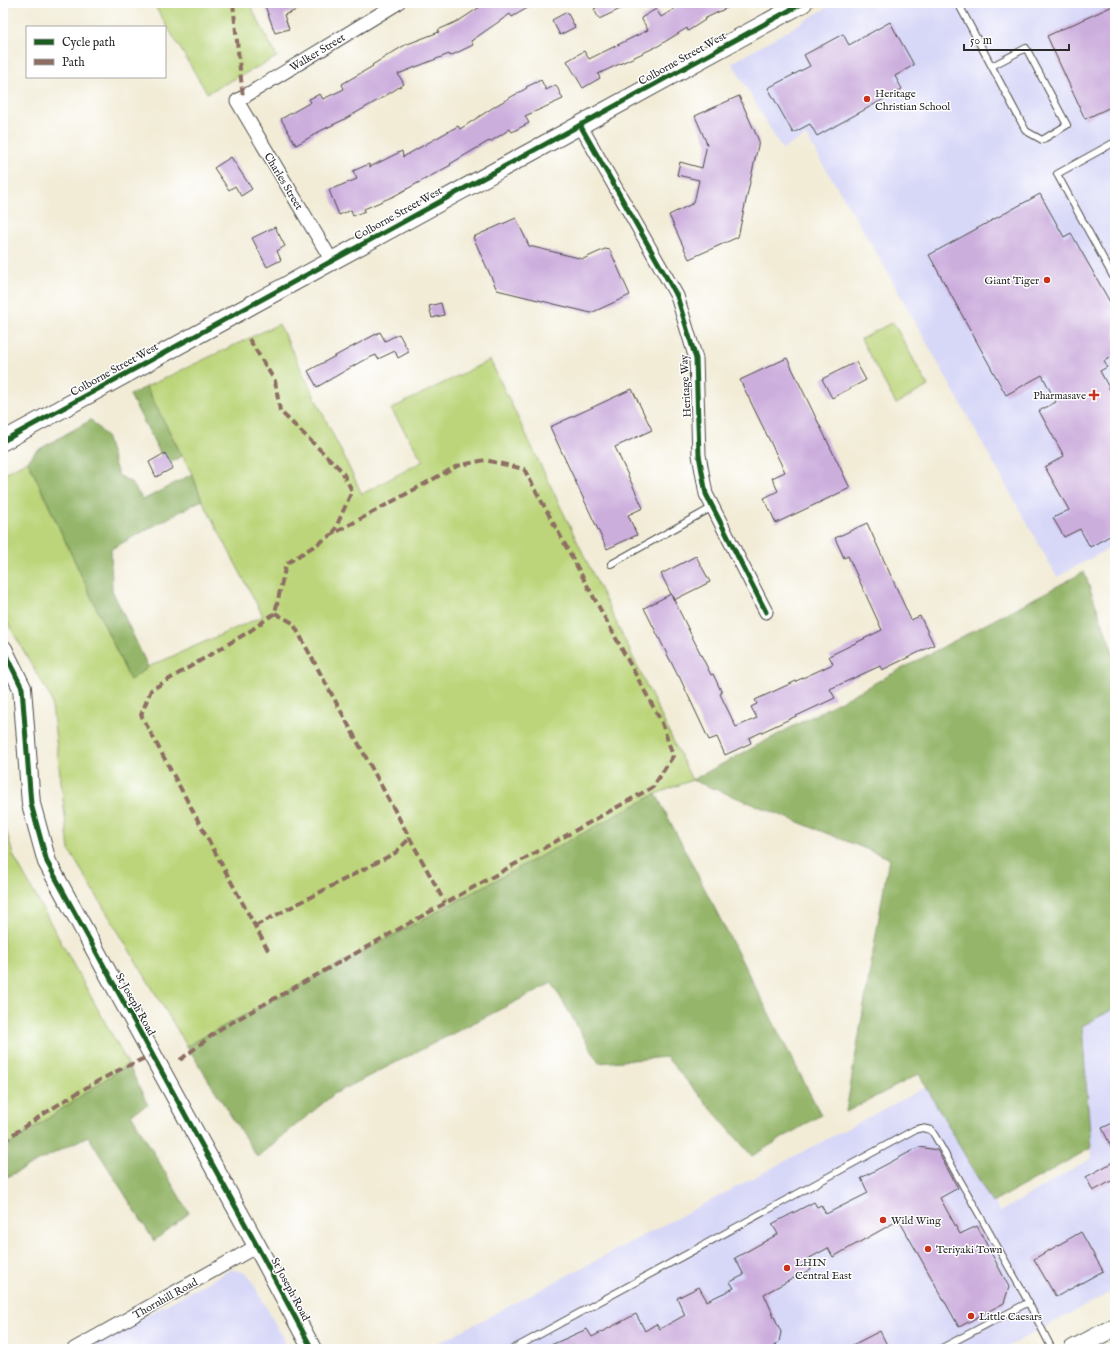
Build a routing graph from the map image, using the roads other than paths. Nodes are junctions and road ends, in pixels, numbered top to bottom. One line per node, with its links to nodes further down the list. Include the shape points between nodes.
1 (398, 3): 5 (street, Walker Street)
2 (803, 3): 6 (street, Colborne Street West)
3 (958, 3): 4 (lane)
4 (992, 66): 4 (lane, via 1026,131 1042,140 1067,125 1026,48)
5 (237, 101): 8 (street, Charles Street)
6 (580, 125): 8 (street, Colborne Street West); 11 (street, Heritage Way, via 677,296 696,359 699,455 706,494)
7 (1115, 142): 9 (lane, via 1057,174)
8 (332, 261): 10 (street, Colborne Street West)
9 (1115, 280)
10 (3, 441)
11 (712, 507): 12 (lane); 13 (street, Heritage Way)
12 (611, 564)
13 (766, 612)
14 (3, 649): 15 (street, St Joseph Road, via 22,688 30,804 47,862)
15 (257, 1246): 18 (street, Thornhill Road); 19 (street, St Joseph Road)
16 (1029, 1302): 20 (lane, via 935,1136 931,1130 922,1128 914,1130); 21 (lane); 22 (lane)
17 (1115, 1327): 23 (street)
18 (74, 1349)
19 (312, 1349)
20 (513, 1349)
21 (940, 1349)
22 (1052, 1349)
23 (1073, 1349)

